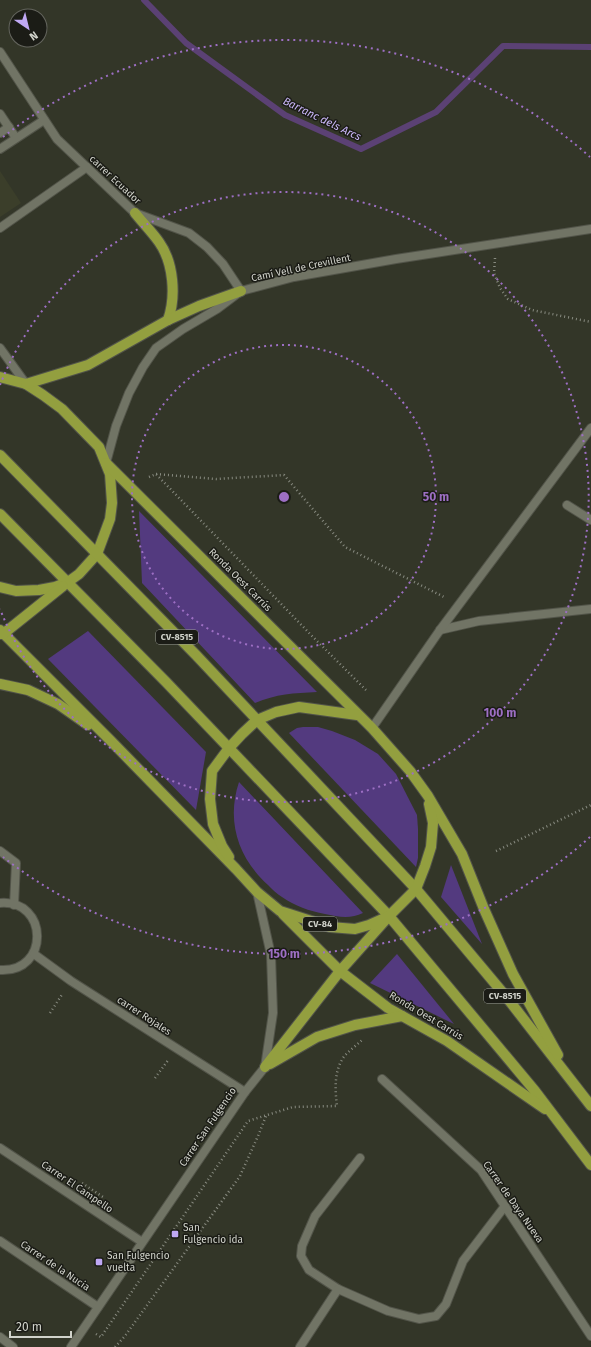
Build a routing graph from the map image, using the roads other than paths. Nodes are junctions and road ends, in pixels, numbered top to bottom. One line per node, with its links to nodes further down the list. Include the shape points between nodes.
1 (0, 52): 3 (street, carrer Ecuador)
2 (0, 114): 4 (street)
3 (44, 120): 6 (street); 8 (street, carrer Ecuador, via 57,139)
4 (9, 128): 5 (street); 6 (street)
5 (0, 133)
6 (16, 138): 7 (street)
7 (0, 148)
8 (87, 167): 9 (street, carrer Ecuador); 10 (street)
9 (135, 213): 12 (street, carrer Ecuador, via 189,233 223,264); 13 (main road, via 160,243 169,263 172,310)
10 (0, 228)
11 (591, 229): 12 (street, Camí Vell de Crevillent, via 380,261)
12 (241, 291): 13 (main road); 19 (street, Camí Vell de Crevillent, via 156,348 129,393 116,426)
13 (168, 320): 16 (main road, via 88,365)
14 (0, 348): 16 (street)
15 (0, 377): 16 (main road, Ronda Oest Carrús)
16 (26, 384): 19 (main road, Ronda Oest Carrús, via 62,409 99,447)
17 (591, 428): 27 (street)
18 (0, 456): 23 (main road, Ronda Oest Carrús / CV-8515)
19 (106, 463): 23 (main road, Ronda Oest Carrús, via 110,474 112,503 110,519); 30 (main road, Ronda Oest Carrús)
20 (567, 505): 22 (street)
21 (0, 514): 24 (main road, Ronda Oest Carrús)
22 (591, 520)
23 (97, 554): 24 (main road, Ronda Oest Carrús); 31 (main road, Ronda Oest Carrús / CV-8515)
24 (68, 582): 25 (main road, Ronda Oest Carrús, via 39,590); 28 (main road); 34 (main road, Ronda Oest Carrús)
25 (0, 587)
26 (591, 609): 27 (street, via 479,621)
27 (440, 630): 32 (street)
28 (1, 633): 33 (main road, Ronda Oest Carrús)
29 (0, 684): 33 (main road, via 28,690 58,704)
30 (357, 715): 31 (main road, Ronda Oest Carrús, via 299,707 276,712); 32 (main road, Ronda Oest Carrús)
31 (257, 720): 34 (main road, Ronda Oest Carrús); 38 (main road, Ronda Oest Carrús / CV-8515)
32 (372, 728): 35 (main road, Ronda Oest Carrús)
33 (110, 740): 37 (main road, Ronda Oest Carrús)
34 (229, 748): 37 (main road, Ronda Oest Carrús, via 212,772 210,799 213,824); 43 (main road, Ronda Oest Carrús)
35 (428, 796): 38 (main road, Ronda Oest Carrús, via 433,823 431,847); 50 (main road, Ronda Oest Carrús, via 462,854 484,910 514,974)
36 (0, 851): 41 (street, via 16,863)
37 (236, 869): 39 (main road, Ronda Oest Carrús / CV-84)
38 (416, 889): 43 (main road, Ronda Oest Carrús); 50 (main road, Ronda Oest Carrús / CV-8515, via 508,999)
39 (256, 892): 42 (main road, Ronda Oest Carrús / CV-84); 48 (street, via 271,955 272,1013)
40 (0, 904): 41 (street)
41 (14, 905): 44 (street, via 28,913 35,922 38,944)
42 (280, 911): 43 (main road, Ronda Oest Carrús / CV-84, via 330,926 355,928); 46 (main road, Ronda Oest Carrús)
43 (389, 916): 46 (main road); 53 (main road, Ronda Oest Carrús)
44 (34, 954): 45 (street, via 18,968); 51 (street, carrer Rojales)
45 (0, 970)
46 (340, 971): 47 (main road, Ronda Oest Carrús); 48 (main road)
47 (402, 1016): 48 (main road, via 355,1025 318,1037); 53 (main road, Ronda Oest Carrús, via 447,1041)
48 (265, 1066): 51 (street, Carrer San Fulgencio)
49 (382, 1080): 57 (street, Carrer de Daya Nueva, via 481,1170)
50 (572, 1081): 52 (main road, Ronda Oest Carrús / CV-8515)
51 (244, 1092): 59 (street, Carrer San Fulgencio)
52 (591, 1106)
53 (552, 1114): 56 (main road, Ronda Oest Carrús)
54 (0, 1148): 59 (street, Carrer El Campello)
55 (360, 1158): 60 (street, via 315,1216 302,1246 301,1256 309,1270)
56 (591, 1165)
57 (505, 1206): 60 (street, via 464,1261 446,1304 436,1316 419,1319 388,1311); 62 (street, Carrer de Daya Nueva)
58 (0, 1241): 61 (street, Carrer de la Nucia)
59 (142, 1242): 61 (street, Carrer San Fulgencio)
60 (338, 1289): 66 (street)
61 (98, 1307): 65 (street, Carrer San Fulgencio)
62 (591, 1336)
63 (0, 1337): 64 (street)
64 (13, 1347)
65 (71, 1347)
66 (300, 1347)

